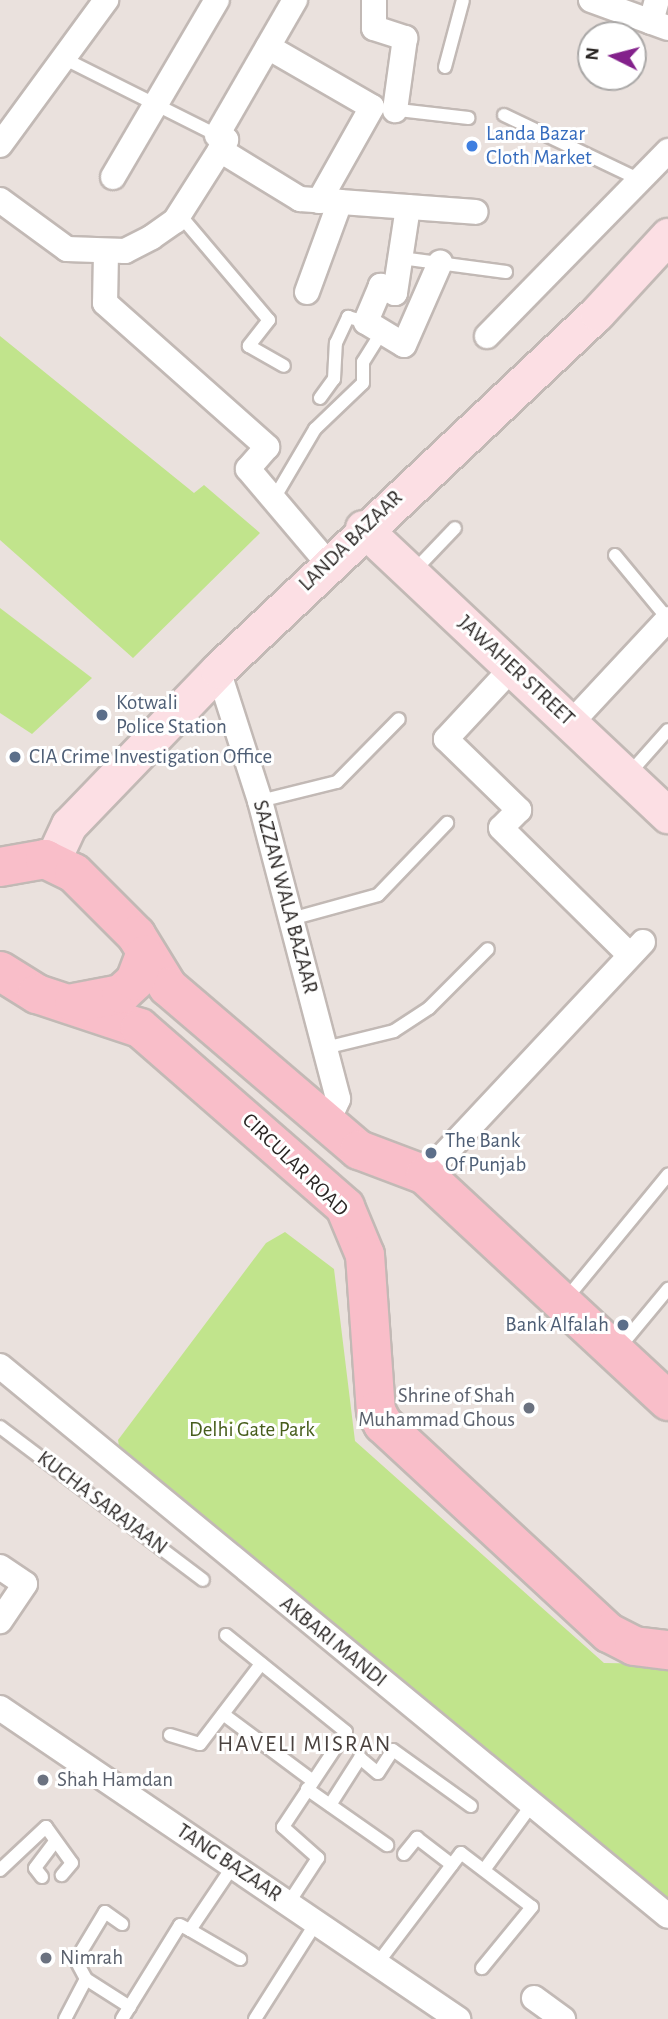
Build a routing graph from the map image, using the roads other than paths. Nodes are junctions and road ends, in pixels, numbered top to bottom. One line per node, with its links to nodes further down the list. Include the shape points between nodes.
1 (106, 0): 9 (street)
2 (217, 0): 11 (street)
3 (295, 0): 8 (street)
4 (374, 0): 12 (street, via 374,28 405,38)
5 (463, 0): 10 (lane)
6 (591, 0): 7 (street)
7 (659, 17)
8 (268, 47): 12 (street); 15 (street)
9 (63, 58): 11 (lane); 16 (street)
10 (445, 67)
11 (157, 106): 15 (lane); 18 (street)
12 (384, 109): 14 (lane); 21 (street)
13 (504, 115): 19 (lane)
14 (468, 118)
15 (219, 142): 21 (street, via 300,199); 24 (street)
16 (0, 145)
17 (668, 151): 19 (street)
18 (113, 177)
19 (639, 180): 32 (street)
20 (0, 200): 26 (street, via 67,249)
21 (330, 201): 22 (street); 30 (street)
22 (408, 207): 23 (street); 27 (street)
23 (476, 212)
24 (179, 214): 26 (street, via 152,237); 33 (lane, via 269,320 249,346)
25 (668, 236): 36 (street, LANDA BAZAAR, via 597,313)
26 (106, 253): 35 (street, via 105,303 267,447 248,469)
27 (401, 258): 28 (lane); 31 (street, via 395,293 381,286)
28 (440, 263): 29 (lane); 31 (street, via 404,345)
29 (506, 272)
30 (307, 292)
31 (374, 327): 34 (lane, via 348,317 336,343 334,379); 35 (lane, via 363,362 363,383 315,429)
32 (487, 336)
33 (284, 366)
34 (320, 398)
35 (272, 502): 39 (street)
36 (363, 528): 39 (street, LANDA BAZAAR); 40 (street, JAWAHER STREET)
37 (455, 528): 40 (lane)
38 (615, 555): 41 (lane)
39 (327, 562): 43 (street, LANDA BAZAAR)
40 (412, 573): 42 (street, JAWAHER STREET)
41 (668, 619): 45 (street)
42 (512, 668): 45 (street, JAWAHER STREET); 60 (street, via 446,739 519,810 501,828 636,949)
43 (218, 670): 48 (street, SAZZAN WALA BAZAAR); 51 (street, LANDA BAZAAR, via 69,825)
44 (399, 719): 48 (lane, via 337,782)
45 (571, 723): 47 (street, JAWAHER STREET)
46 (668, 730): 47 (lane)
47 (628, 776): 49 (street, JAWAHER STREET)
48 (260, 802): 52 (street, SAZZAN WALA BAZAAR)
49 (668, 815)
50 (447, 823): 52 (lane, via 378,895)
51 (18, 860): 54 (main road, via 118,915)
52 (291, 919): 57 (street, SAZZAN WALA BAZAAR)
53 (488, 949): 57 (lane, via 429,1008 394,1031)
54 (145, 954): 56 (main road, via 135,981 121,994); 58 (main road, via 168,987)
55 (3, 980): 56 (main road, CIRCULAR ROAD)
56 (72, 1003): 62 (main road, CIRCULAR ROAD, via 139,1028)
57 (324, 1048): 58 (street, SAZZAN WALA BAZAAR, via 338,1099)
58 (327, 1124): 59 (main road)
59 (389, 1164): 60 (main road); 62 (main road)
60 (425, 1175): 64 (main road)
61 (668, 1175): 64 (lane)
62 (345, 1207): 73 (main road, CIRCULAR ROAD, via 365,1255 376,1411 383,1424 609,1633 634,1646)
63 (668, 1289): 65 (lane)
64 (563, 1303): 65 (main road)
65 (617, 1351): 67 (main road)
66 (0, 1366): 79 (street, AKBARI MANDI, via 38,1403)
67 (668, 1401)
68 (0, 1427): 70 (lane, KUCHA SARAJAAN)
69 (0, 1567): 71 (street, via 25,1584)
70 (203, 1580)
71 (0, 1621)
72 (226, 1635): 74 (lane)
73 (668, 1650)
74 (261, 1664): 76 (lane); 78 (lane, via 346,1732)
75 (0, 1708): 86 (street, TANG BAZAAR)
76 (223, 1714): 77 (lane, via 200,1744); 78 (lane)
77 (170, 1735)
78 (310, 1785): 80 (lane); 91 (lane, via 283,1826 318,1858)
79 (533, 1803): 88 (lane); 92 (street, AKBARI MANDI)
80 (330, 1805): 81 (lane, via 360,1758 378,1773 393,1750); 83 (lane)
81 (471, 1806)
82 (54, 1843): 87 (lane, via 46,1827); 89 (lane, via 72,1863); 90 (lane, via 35,1868)
83 (387, 1845)
84 (404, 1854): 85 (lane, via 416,1838)
85 (452, 1865): 88 (lane, via 461,1853); 97 (lane)
86 (233, 1866): 91 (street, TANG BAZAAR); 95 (lane)
87 (0, 1870)
88 (484, 1870): 98 (lane, via 532,1907)
89 (62, 1875)
90 (43, 1877)
91 (288, 1904): 94 (street, TANG BAZAAR)
92 (668, 1916)
93 (122, 1923): 99 (lane, via 105,1912 76,1960)
94 (316, 1923): 97 (street, TANG BAZAAR); 104 (lane)
95 (190, 1930): 96 (lane); 101 (lane, via 180,1925)
96 (240, 1959)
97 (379, 1962): 105 (street, TANG BAZAAR)
98 (482, 1968)
99 (86, 1979): 101 (lane); 102 (lane)
100 (534, 1998): 106 (street)
101 (130, 2007): 103 (lane)
102 (65, 2019)
103 (122, 2019)
104 (254, 2019)
105 (458, 2019)
106 (563, 2019)

